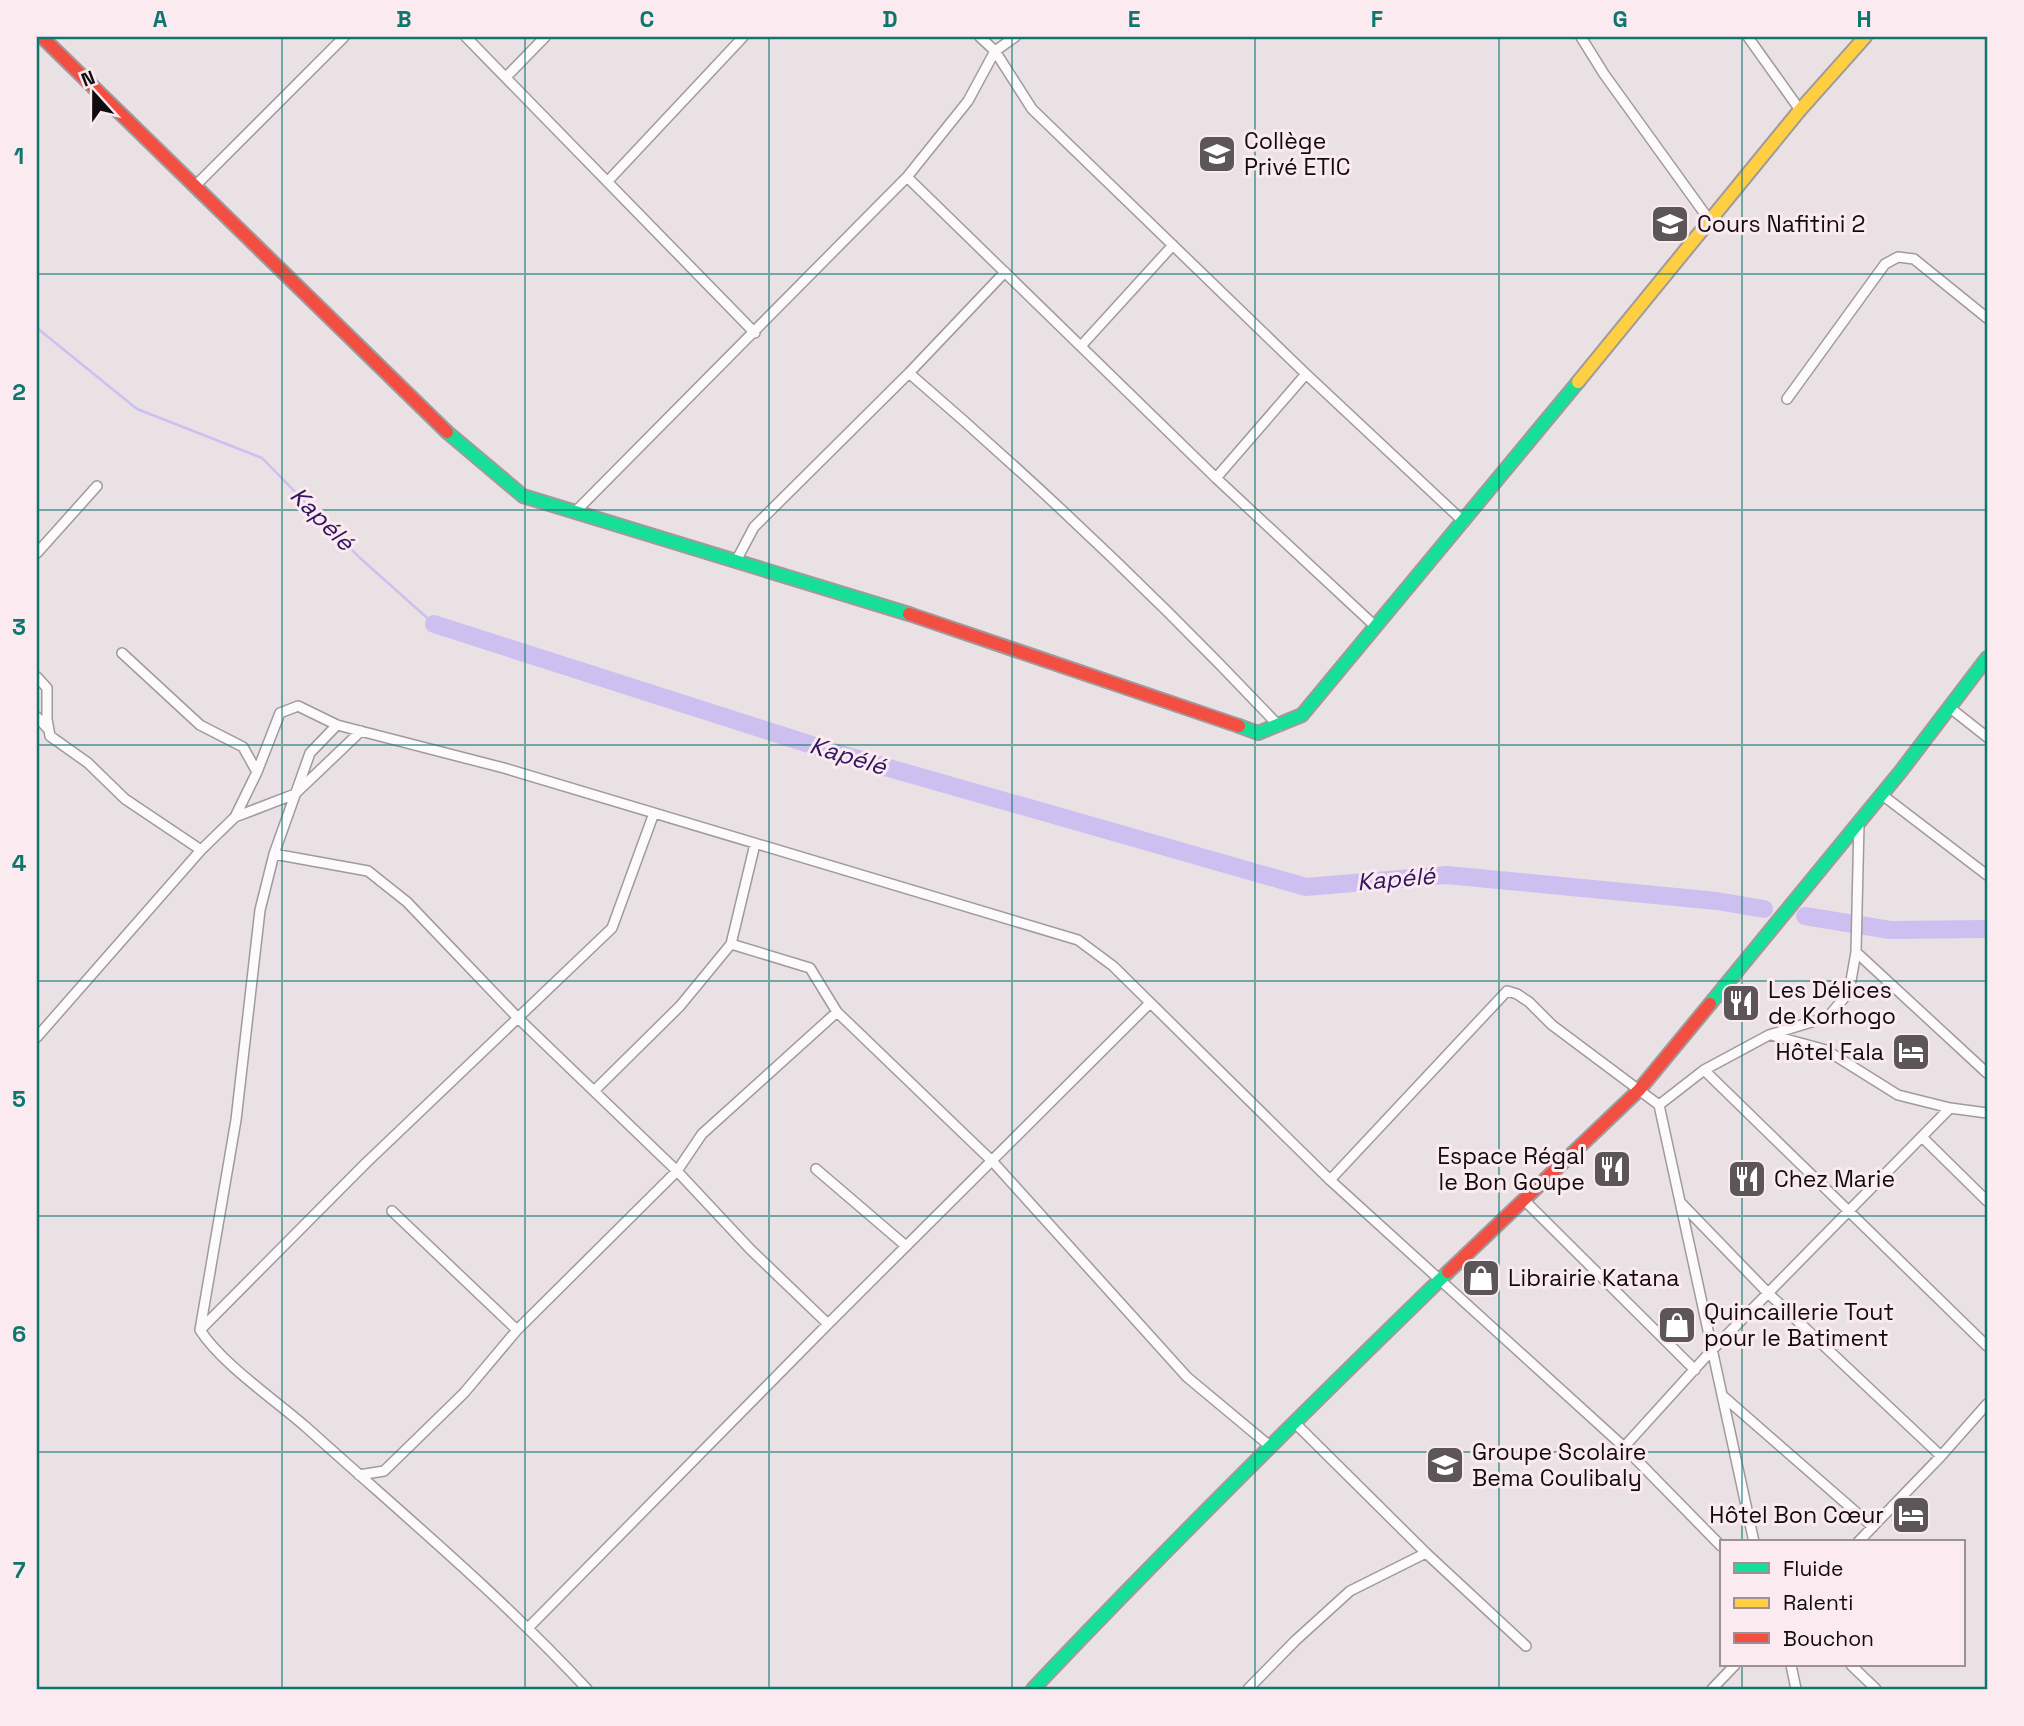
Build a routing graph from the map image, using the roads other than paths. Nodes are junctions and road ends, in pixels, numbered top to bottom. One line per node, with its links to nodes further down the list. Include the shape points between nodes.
1 (42, 37): 16 (street)
2 (344, 37): 16 (street)
3 (466, 37): 12 (street)
4 (545, 37): 12 (street)
5 (743, 37): 15 (street)
6 (980, 37): 11 (street)
7 (1015, 37): 11 (street)
8 (1581, 37): 17 (street)
9 (1748, 37): 13 (street)
10 (1865, 37): 13 (street)
11 (995, 51): 14 (street, via 968,101); 18 (street, via 1032,109)
12 (506, 78): 15 (street)
13 (1800, 110): 17 (street)
14 (907, 177): 19 (street); 21 (street)
15 (608, 181): 21 (street)
16 (195, 186): 28 (street, via 444,430 523,496)
17 (1710, 220): 29 (street)
18 (1173, 245): 22 (street); 24 (street)
19 (1005, 272): 22 (street); 23 (street)
20 (1987, 318): 25 (street, via 1914,259 1898,257 1885,264)
21 (755, 332): 28 (street)
22 (1081, 346): 26 (street)
23 (909, 373): 31 (street, via 754,527); 39 (street, via 999,452)
24 (1306, 374): 26 (street); 29 (street)
25 (1787, 399)
26 (1216, 478): 32 (street)
27 (97, 486): 30 (street)
28 (576, 511): 31 (street)
29 (1464, 522): 32 (street)
30 (37, 553)
31 (736, 561): 39 (street, via 942,624 1258,733)
32 (1375, 626): 39 (street, via 1302,715)
33 (122, 653): 43 (street, via 200,726 243,747)
34 (1987, 657): 36 (street)
35 (37, 677): 40 (street, via 47,688)
36 (1950, 707): 42 (street); 45 (street)
37 (37, 717): 40 (street)
38 (337, 725): 41 (street); 43 (street, via 298,706 281,713); 44 (street, via 310,753)
39 (1279, 726)
40 (50, 731): 50 (street, via 50,736 125,799)
41 (360, 731): 44 (street); 46 (street)
42 (1987, 737)
43 (257, 772): 47 (street)
44 (295, 794): 47 (street); 51 (street)
45 (1881, 794): 48 (street); 52 (street)
46 (654, 813): 49 (street); 57 (street, via 612,928)
47 (235, 817): 50 (street)
48 (1858, 823): 54 (street); 63 (street)
49 (755, 844): 53 (street); 55 (street, via 1078,940 1113,966)
50 (201, 850): 59 (street)
51 (274, 854): 57 (street, via 368,871 407,902); 81 (street, via 260,910 236,1120)
52 (1987, 875)
53 (731, 944): 56 (street, via 810,968); 62 (street, via 680,1006)
54 (1856, 952): 58 (street, via 1849,992 1828,1017); 61 (street)
55 (1149, 1004): 68 (street); 71 (street)
56 (837, 1012): 68 (street); 70 (street, via 702,1134)
57 (518, 1018): 62 (street); 81 (street)
58 (1769, 1035): 60 (street); 65 (street, via 1826,1049 1898,1094)
59 (37, 1037)
60 (1704, 1070): 64 (street); 76 (street)
61 (1987, 1073)
62 (595, 1090): 70 (street)
63 (1639, 1090): 64 (street); 71 (street, via 1552,1026 1529,1002 1507,991); 72 (street)
64 (1659, 1105): 73 (street)
65 (1950, 1108): 66 (street); 67 (street)
66 (1987, 1113)
67 (1922, 1137): 74 (street); 76 (street)
68 (993, 1162): 77 (street); 89 (street, via 1187,1377)
69 (816, 1169): 77 (street)
70 (677, 1171): 80 (street); 82 (street)
71 (1330, 1180): 78 (street)
72 (1523, 1199): 78 (street); 85 (street)
73 (1679, 1201): 79 (street); 84 (street)
74 (1987, 1201)
75 (391, 1211): 82 (street)
76 (1850, 1212): 79 (street); 83 (street)
77 (906, 1246): 80 (street)
78 (1441, 1280): 88 (street); 90 (street)
79 (1769, 1294): 84 (street); 91 (street)
80 (828, 1324): 98 (street)
81 (200, 1330): 92 (street, via 209,1345)
82 (517, 1330): 92 (street, via 464,1393 384,1471)
83 (1987, 1346)
84 (1712, 1350): 85 (street); 86 (street)
85 (1695, 1370): 90 (street)
86 (1724, 1396): 93 (street); 94 (street)
87 (1987, 1404): 91 (street)
88 (1294, 1422): 89 (street); 97 (street)
89 (1271, 1447): 104 (street)
90 (1624, 1447): 96 (street)
91 (1941, 1457): 93 (street)
92 (359, 1475): 98 (street)
93 (1872, 1527): 95 (street)
94 (1754, 1540)
95 (1860, 1540)
96 (1720, 1545)
97 (1426, 1553): 99 (street); 105 (street, via 1350,1591)
98 (529, 1627): 103 (street)
99 (1526, 1646)
100 (1734, 1666): 106 (street)
101 (1791, 1666): 107 (street)
102 (1851, 1666): 108 (street)
103 (587, 1689)
104 (1033, 1689)
105 (1248, 1689)
106 (1712, 1689)
107 (1796, 1689)
108 (1875, 1689)

